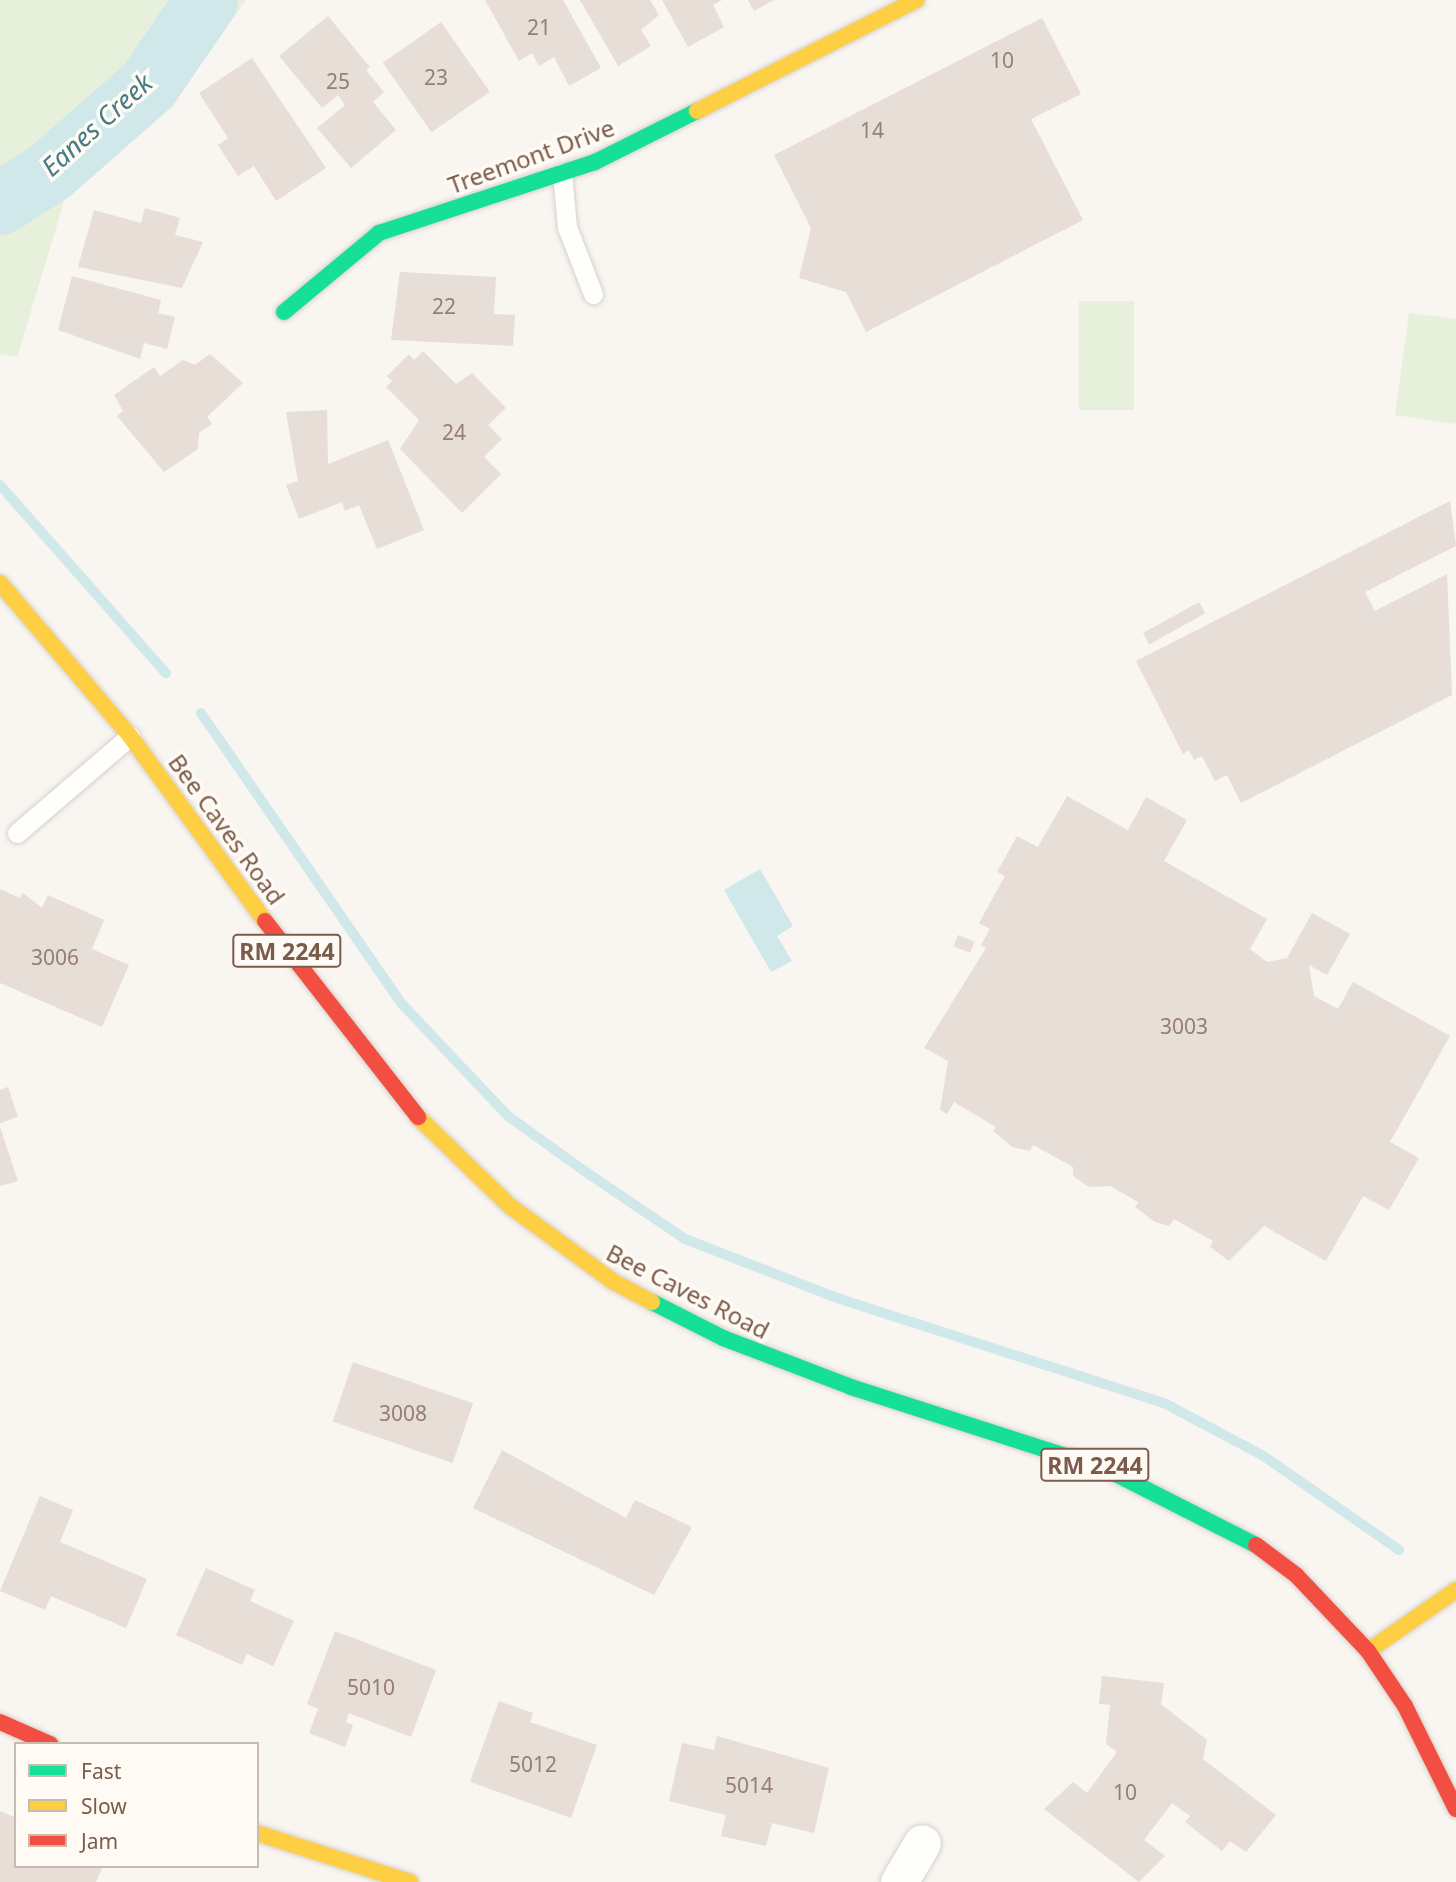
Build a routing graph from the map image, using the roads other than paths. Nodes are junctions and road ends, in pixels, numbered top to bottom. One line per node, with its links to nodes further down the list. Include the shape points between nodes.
1 (917, 0): 2 (main road, Treemont Drive)
2 (562, 173): 3 (lane, via 567,227); 4 (main road, Treemont Drive, via 379,233)
3 (593, 294)
4 (284, 312)
5 (0, 583): 6 (main road, Bee Caves Road / RM 2244)
6 (130, 736): 7 (lane); 9 (main road, Bee Caves Road / RM 2244, via 375,1067 470,1170 562,1248 641,1298 753,1352 1104,1468 1186,1503 1270,1553)
7 (17, 833)
8 (1456, 1590): 9 (main road)
9 (1368, 1651): 12 (main road, Bee Caves Road / RM 2244, via 1405,1706)
10 (0, 1722): 11 (main road)
11 (45, 1742)
12 (1456, 1809)
13 (259, 1834): 15 (main road)
14 (922, 1843): 16 (street)
15 (410, 1882)
16 (899, 1882)

